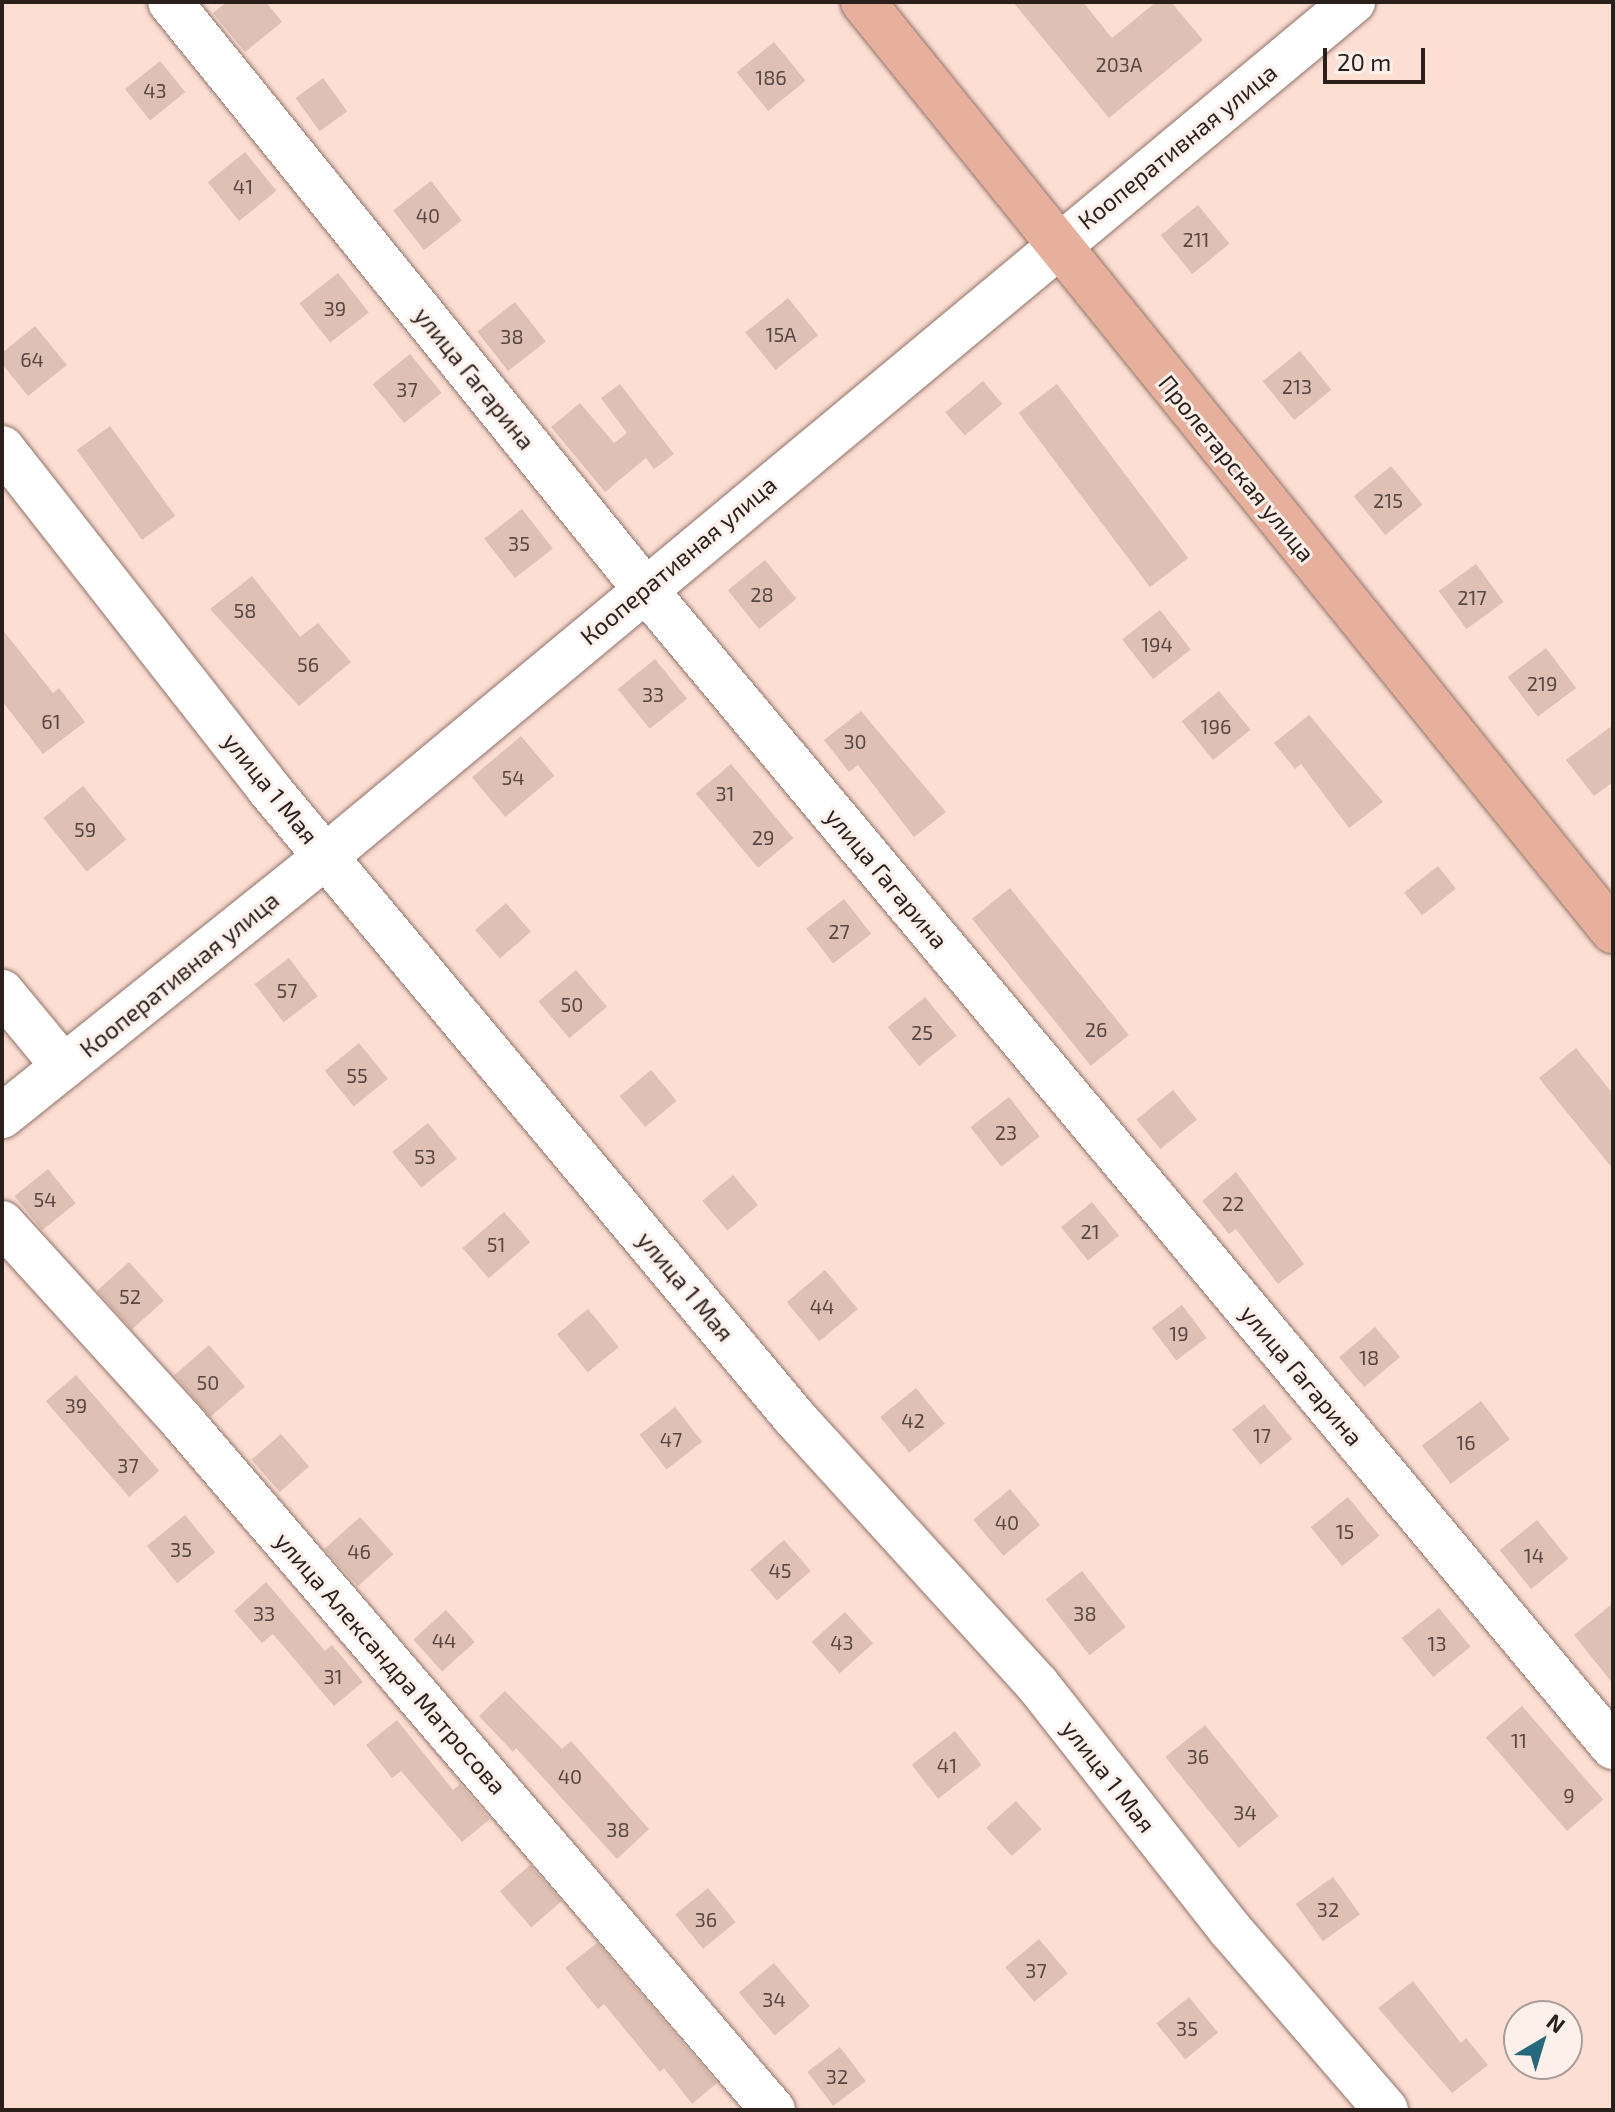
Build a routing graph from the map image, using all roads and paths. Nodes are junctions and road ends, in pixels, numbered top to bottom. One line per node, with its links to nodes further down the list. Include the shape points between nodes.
1 (170, 2): 6 (street, улица Гагарина)
2 (863, 2): 4 (main road, Пролетарская улица)
3 (1353, 2): 4 (street, Кооперативная улица)
4 (1057, 245): 6 (street, Кооперативная улица); 8 (main road, Пролетарская улица)
5 (2, 448): 7 (street, улица 1 Мая)
6 (644, 588): 7 (street, Кооперативная улица); 13 (street, улица Гагарина)
7 (326, 856): 10 (street, Кооперативная улица); 15 (street, улица 1 Мая, via 794,1417 1037,1684 1229,1928)
8 (1613, 931)
9 (2, 992): 10 (street)
10 (64, 1067): 11 (street, Кооперативная улица)
11 (2, 1116)
12 (2, 1223): 14 (street, улица Александра Матросова, via 182,1421)
13 (1613, 1747)
14 (773, 2110)
15 (1386, 2110)

